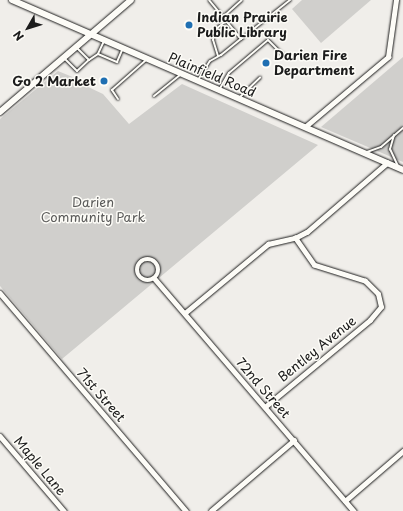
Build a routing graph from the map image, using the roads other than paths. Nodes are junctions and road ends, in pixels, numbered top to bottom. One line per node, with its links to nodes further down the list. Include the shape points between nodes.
1 (12, 0): 9 (main road, Plainfield Road)
2 (131, 0): 9 (main road)
3 (209, 0): 7 (lane)
4 (242, 0): 7 (lane)
5 (290, 0): 10 (lane)
6 (396, 0): 28 (street, via 388,57)
7 (223, 17): 8 (lane)
8 (226, 21): 10 (lane); 15 (lane, via 216,29 214,35)
9 (91, 34): 11 (main road, Plainfield Road); 12 (main road)
10 (242, 39): 15 (lane)
11 (104, 40): 13 (main road, Plainfield Road); 14 (lane)
12 (76, 47): 17 (main road); 19 (lane)
13 (123, 48): 14 (lane, via 117,62); 18 (main road, Plainfield Road)
14 (98, 54): 19 (lane)
15 (218, 56): 22 (lane, via 204,68)
16 (284, 56): 23 (lane, via 268,40 229,73)
17 (63, 58): 19 (lane, via 76,71); 27 (main road)
18 (147, 59): 20 (main road, Plainfield Road); 25 (lane, via 112,90)
19 (89, 60)
20 (181, 74): 22 (main road, Plainfield Road); 24 (lane)
21 (260, 78): 26 (lane)
22 (198, 82): 23 (main road, Plainfield Road)
23 (219, 91): 26 (main road, Plainfield Road)
24 (154, 96)
25 (118, 98)
26 (238, 99): 28 (main road, Plainfield Road)
27 (0, 112)
28 (305, 127): 31 (main road, Plainfield Road)
29 (403, 128): 30 (lane)
30 (394, 134): 31 (lane, via 381,147); 33 (lane, via 390,148)
31 (364, 153): 32 (main road, Plainfield Road)
32 (387, 163): 33 (main road, Plainfield Road); 34 (street, via 307,232)
33 (401, 169)
34 (295, 238): 37 (street, via 268,244); 38 (street, Bentley Avenue, via 314,265 365,281 378,294 381,307 370,320)
35 (155, 279): 35 (street, via 146,281 140,277 138,271 142,262 152,260 158,265 159,272); 37 (street, 72nd Street)
36 (0, 293): 44 (street, 71st Street)
37 (185, 313): 38 (street, 72nd Street)
38 (265, 407): 40 (street, 72nd Street)
39 (0, 436): 43 (street, Maple Lane)
40 (294, 440): 42 (street, 72nd Street); 45 (street)
41 (403, 452): 42 (street)
42 (345, 501): 46 (street, 72nd Street)
43 (64, 511)
44 (186, 511)
45 (211, 511)
46 (354, 511)

